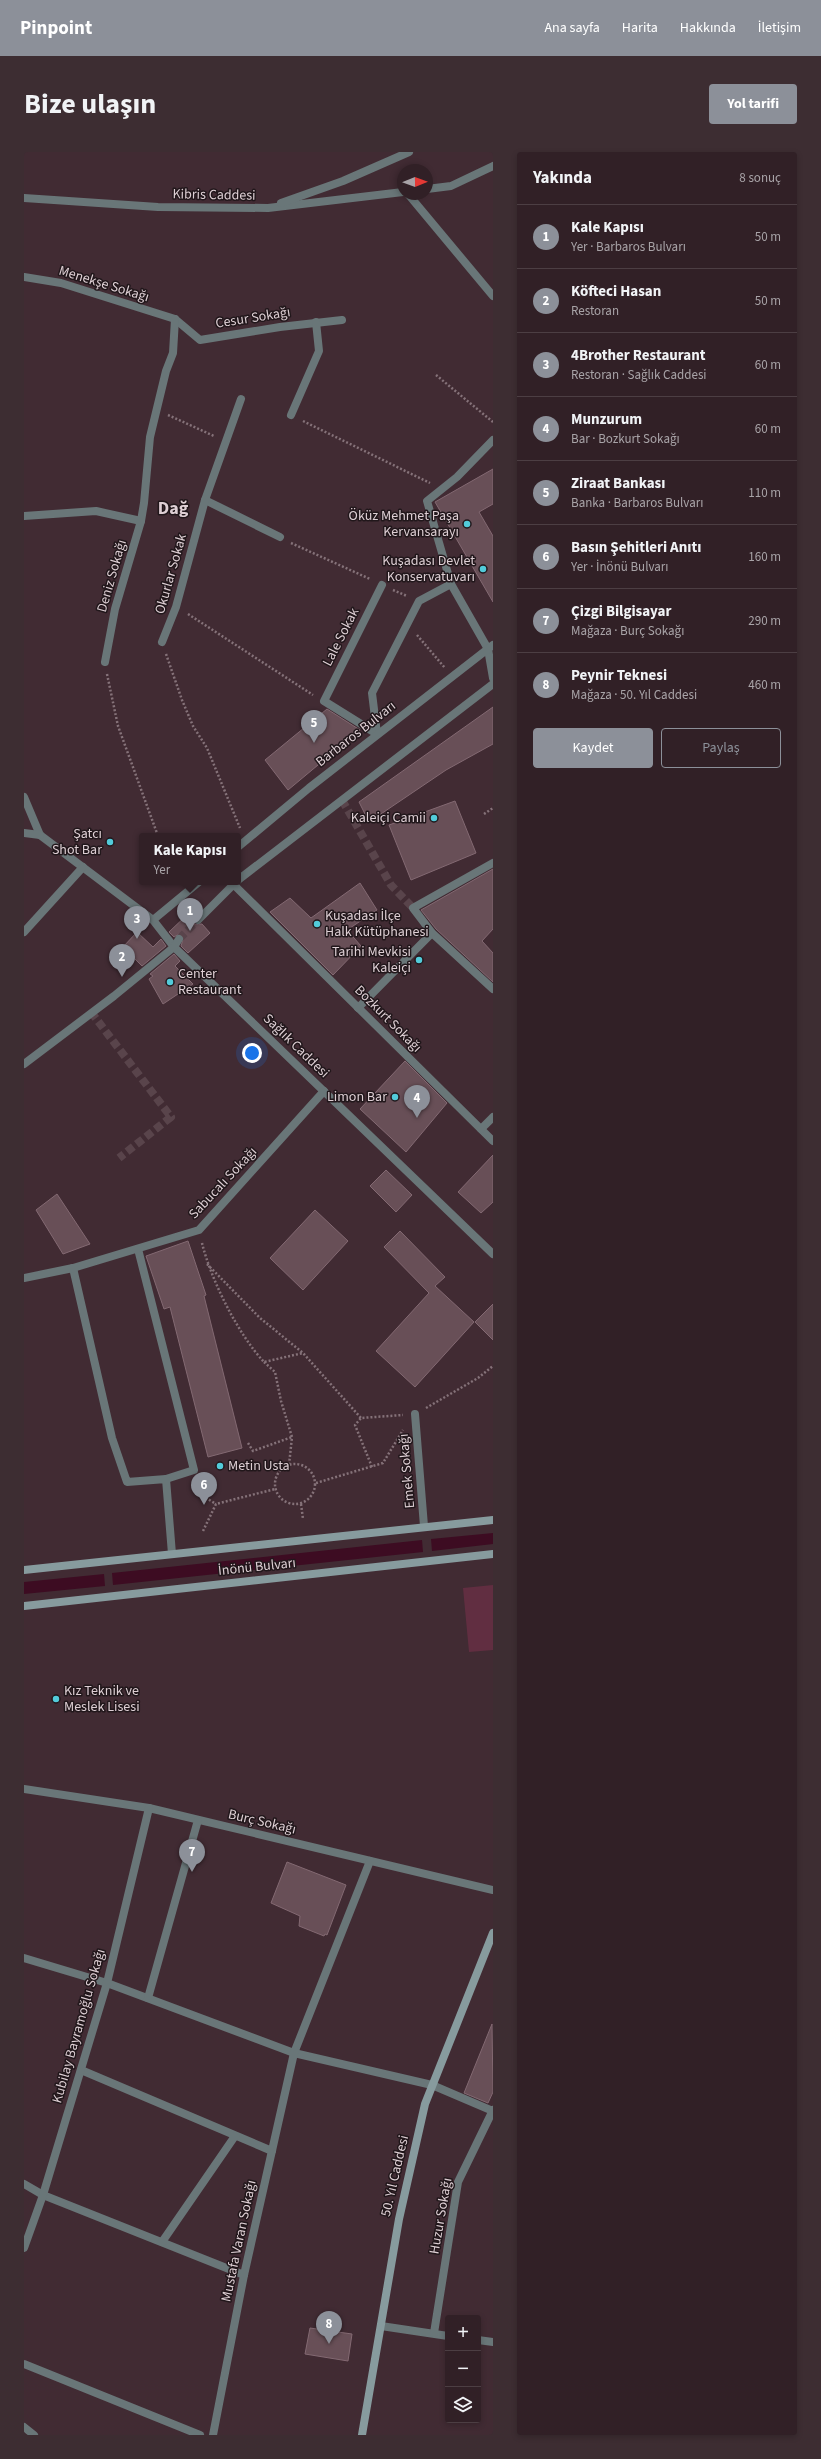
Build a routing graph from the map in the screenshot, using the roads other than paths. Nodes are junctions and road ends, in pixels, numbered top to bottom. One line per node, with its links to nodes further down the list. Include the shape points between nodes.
1 (409, 152): 7 (street, via 343,181)
2 (493, 166): 3 (street, via 451,186)
3 (433, 188)
4 (397, 193): 7 (street, Kibris Caddesi)
5 (24, 198): 7 (street, Kibris Caddesi, via 158,207)
6 (413, 200): 9 (street)
7 (268, 208)
8 (24, 277): 10 (street, Menekşe Sokağı, via 62,283)
9 (493, 296)
10 (175, 319): 12 (street, Cesur Sokağı, via 200,340); 18 (street, Deniz Sokağı, via 173,354 166,371 150,437)
11 (342, 320): 12 (street, Cesur Sokağı)
12 (316, 322): 14 (street, via 318,351)
13 (241, 399): 16 (street, Okurlar Sokak)
14 (291, 415)
15 (493, 440): 20 (street, via 443,489 427,501)
16 (205, 500): 19 (street); 22 (street, Okurlar Sokak, via 176,607)
17 (24, 516): 18 (street, via 96,511)
18 (141, 521): 24 (street, Deniz Sokağı, via 115,609)
19 (280, 537)
20 (451, 584): 23 (street); 27 (street, via 419,601 372,693)
21 (382, 585): 27 (street, Lale Sokak, via 324,701)
22 (162, 642)
23 (490, 647): 25 (street); 27 (street, Barbaros Bulvarı)
24 (105, 662)
25 (493, 678)
26 (493, 684): 34 (street)
27 (377, 734): 31 (street, Barbaros Bulvarı)
28 (24, 798): 30 (street)
29 (24, 833): 30 (street)
30 (40, 835): 33 (street, Sağlık Caddesi)
31 (241, 844)
32 (493, 863): 41 (street, via 413,908)
33 (83, 867): 38 (street, Sağlık Caddesi); 40 (street)
34 (241, 877)
35 (195, 885): 38 (street)
36 (231, 885): 39 (street)
37 (237, 885): 45 (street, Bozkurt Sokağı)
38 (153, 920): 43 (street, Sağlık Caddesi)
39 (198, 920)
40 (24, 932)
41 (432, 933): 44 (street); 45 (street)
42 (179, 939): 43 (street)
43 (174, 946): 46 (street, via 114,996); 47 (street, Sağlık Caddesi)
44 (493, 989)
45 (358, 1008): 49 (street, Bozkurt Sokağı)
46 (24, 1064)
47 (324, 1091): 51 (street, Sabucalı Sokağı, via 199,1230); 52 (street, Sağlık Caddesi)
48 (493, 1117): 49 (street)
49 (481, 1129): 50 (street, Bozkurt Sokağı)
50 (493, 1141)
51 (138, 1249): 53 (street, Sabucalı Sokağı); 56 (street, via 194,1470)
52 (493, 1254)
53 (73, 1268): 54 (street, Sabucalı Sokağı); 56 (street, via 112,1438 127,1482)
54 (24, 1278)
55 (415, 1414): 58 (street, Emek Sokağı)
56 (166, 1479): 59 (street)
57 (493, 1520): 58 (main road, İnönü Bulvarı)
58 (424, 1526): 59 (main road, İnönü Bulvarı)
59 (172, 1554): 61 (main road, İnönü Bulvarı)
60 (493, 1554): 62 (main road, İnönü Bulvarı)
61 (24, 1570)
62 (24, 1606)
63 (24, 1789): 64 (street, Burç Sokağı)
64 (149, 1808): 65 (street, Burç Sokağı); 70 (street, Kubilay Bayramoğlu Sokağı)
65 (198, 1820): 66 (street, Burç Sokağı); 71 (street)
66 (370, 1861): 67 (street, Burç Sokağı); 72 (street, Mustafa Varan Sokağı)
67 (493, 1890)
68 (493, 1933): 74 (main road, 50. Yıl Caddesi)
69 (24, 1958): 70 (street)
70 (107, 1983): 71 (street); 73 (street, Kubilay Bayramoğlu Sokağı)
71 (148, 1998): 72 (street)
72 (294, 2053): 74 (street); 77 (street, Mustafa Varan Sokağı)
73 (81, 2070): 76 (street); 79 (street, Kubilay Bayramoğlu Sokağı)
74 (432, 2085): 75 (street); 83 (main road, 50. Yıl Caddesi, via 425,2104 399,2219)
75 (493, 2111): 84 (street, Huzur Sokağı, via 458,2182)
76 (235, 2136): 77 (street); 80 (street)
77 (272, 2151): 82 (street, Mustafa Varan Sokağı)
78 (24, 2184): 79 (street)
79 (43, 2195): 80 (street); 81 (street, Kubilay Bayramoğlu Sokağı)
80 (162, 2242): 82 (street)
81 (24, 2248)
82 (244, 2276): 92 (street, Mustafa Varan Sokağı)
83 (381, 2326): 84 (street); 93 (main road, 50. Yıl Caddesi)
84 (434, 2334): 85 (street)
85 (445, 2336)
86 (481, 2340): 87 (street)
87 (493, 2342)
88 (24, 2364): 91 (street)
89 (24, 2427): 90 (street)
90 (34, 2435)
91 (200, 2435)
92 (213, 2435)
93 (362, 2435)

